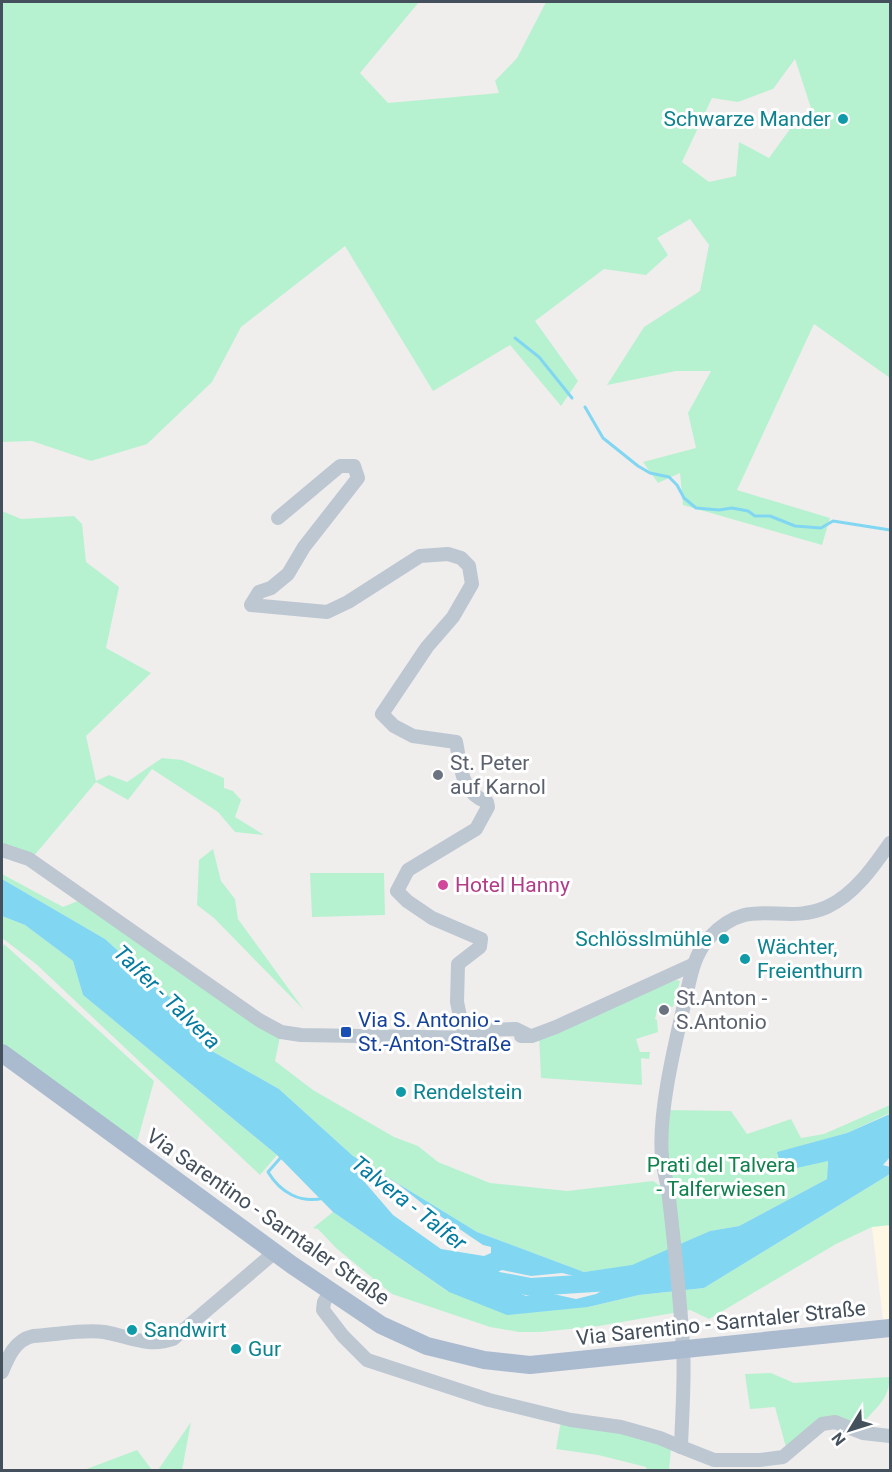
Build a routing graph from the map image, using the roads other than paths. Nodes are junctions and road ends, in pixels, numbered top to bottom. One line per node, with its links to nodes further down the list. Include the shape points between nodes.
1 (278, 518): 5 (street, via 340,466 354,466 357,470 358,478 288,574 259,592 251,605 327,612 420,556 448,554 469,566 472,584 453,617 426,647 382,714 413,736 456,742 458,765 466,785 488,807 476,829 408,870 397,891 432,918 481,939 480,947 458,964 462,1026 474,1030 516,1029)
2 (891, 843): 4 (street, via 848,893 827,907 805,913 739,915 709,938)
3 (2, 850): 5 (street, via 29,859 275,1029 301,1035)
4 (692, 965): 5 (street); 10 (street, via 663,1111 662,1157)
5 (530, 1036)
6 (2, 1053): 7 (main road, Via Sarentino - Sarntaler Straße)
7 (275, 1252): 8 (main road, Via Sarentino - Sarntaler Straße); 11 (street, via 173,1339 131,1341 103,1332 33,1336 13,1349)
8 (330, 1292): 10 (main road, Via Sarentino - Sarntaler Straße, via 381,1325 428,1346 484,1360 530,1365); 13 (street, via 323,1310 367,1360 489,1400 571,1420 621,1427)
9 (891, 1328): 10 (main road, Via Sarentino - Sarntaler Straße)
10 (683, 1341): 13 (street)
11 (2, 1372)
12 (891, 1436): 13 (street, via 863,1433 835,1422 822,1424 783,1457 760,1460 714,1460)
13 (681, 1447)

